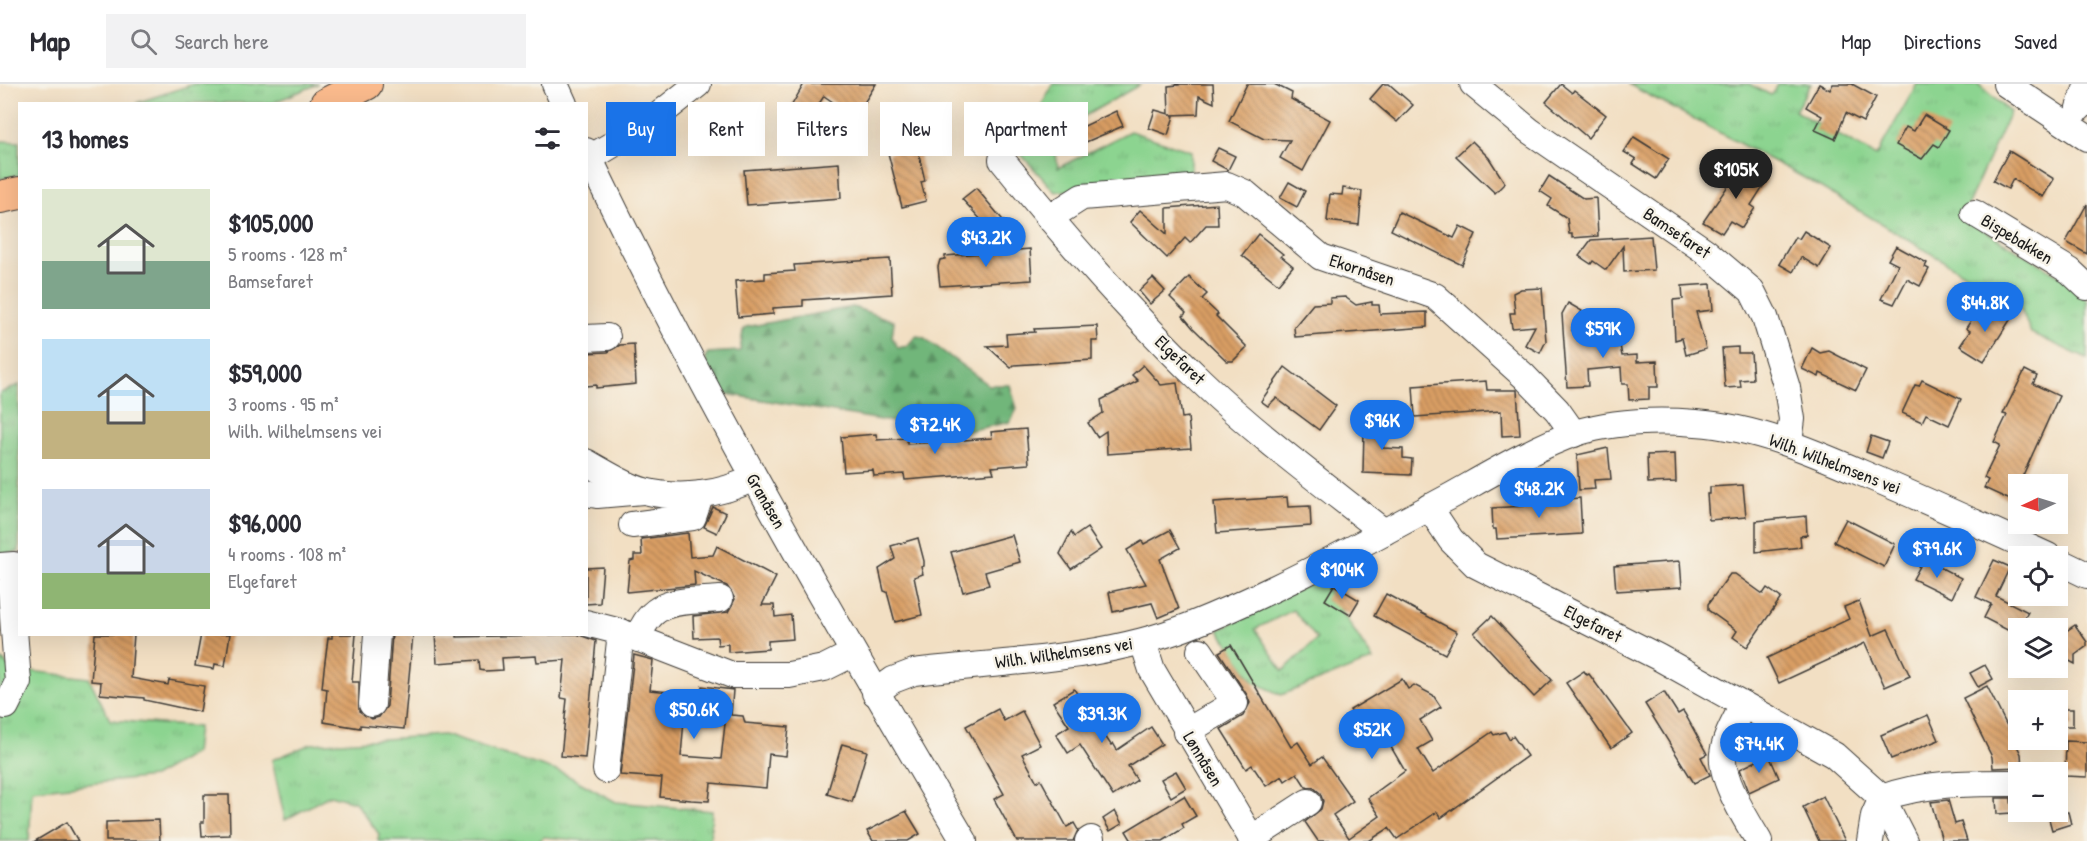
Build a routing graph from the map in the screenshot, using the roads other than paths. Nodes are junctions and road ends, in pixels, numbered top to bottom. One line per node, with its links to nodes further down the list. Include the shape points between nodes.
1 (366, 84): 6 (main road)
2 (555, 84): 7 (street)
3 (698, 84): 9 (street, via 650,122)
4 (1473, 84): 17 (street, Bamsefaret, via 1530,131 1706,251 1752,291 1765,317 1787,388 1792,418)
5 (2006, 84): 8 (street)
6 (330, 102)
7 (563, 102)
8 (2087, 138)
9 (588, 154): 19 (street, Granåsen)
10 (1002, 160): 14 (street, Elgefaret)
11 (18, 193): 12 (main road)
12 (0, 197)
13 (1974, 213): 15 (street, Bispebakken, via 2070,272)
14 (1049, 218): 16 (street, Ekornåsen, via 1082,197 1227,185 1245,193 1321,257 1435,296 1524,376); 25 (street, Elgefaret, via 1141,322 1202,382 1270,443)
15 (2087, 287)
16 (1574, 434): 17 (street, Wilh. Wilhelmsens vei, via 1651,421 1700,423); 23 (street, Wilh. Wilhelmsens vei)
17 (1789, 443): 26 (street, Wilh. Wilhelmsens vei)
18 (588, 463): 20 (street)
19 (753, 478): 22 (street, via 726,490); 36 (street, Granåsen)
20 (644, 491): 21 (street); 22 (street)
21 (588, 493)
22 (701, 494): 24 (street, via 693,517)
23 (1429, 507): 25 (street, Wilh. Wilhelmsens vei); 39 (street, Elgefaret, via 1451,540 1476,565 1658,657)
24 (632, 525)
25 (1384, 532): 34 (street, Wilh. Wilhelmsens vei, via 1252,600)
26 (2026, 546)
27 (7, 566): 40 (street, via 18,682)
28 (2068, 566): 29 (street)
29 (2087, 575)
30 (720, 599): 32 (street, via 674,602 650,613)
31 (588, 624): 32 (street)
32 (629, 635): 36 (street, via 732,675 789,675 824,668); 42 (street)
33 (377, 636): 38 (street)
34 (1143, 642): 37 (street, Wilh. Wilhelmsens vei, via 1061,657 914,672); 41 (street, Lønnåsen, via 1152,670)
35 (1200, 651): 41 (street, via 1235,703)
36 (852, 654): 37 (street, Granåsen)
37 (875, 693): 47 (street, Granåsen)
38 (372, 704)
39 (1743, 705): 44 (street, Elgefaret, via 1834,755); 48 (street, via 1723,754 1724,769)
40 (6, 706)
41 (1186, 732): 46 (street, Lønnåsen)
42 (606, 770)
43 (2008, 783): 44 (street, via 1964,783)
44 (1882, 798): 49 (street); 50 (street, Elgefaret)
45 (1308, 802): 46 (street)
46 (1252, 840)
47 (964, 841)
48 (1759, 841)
49 (1870, 841)
50 (1904, 841)

